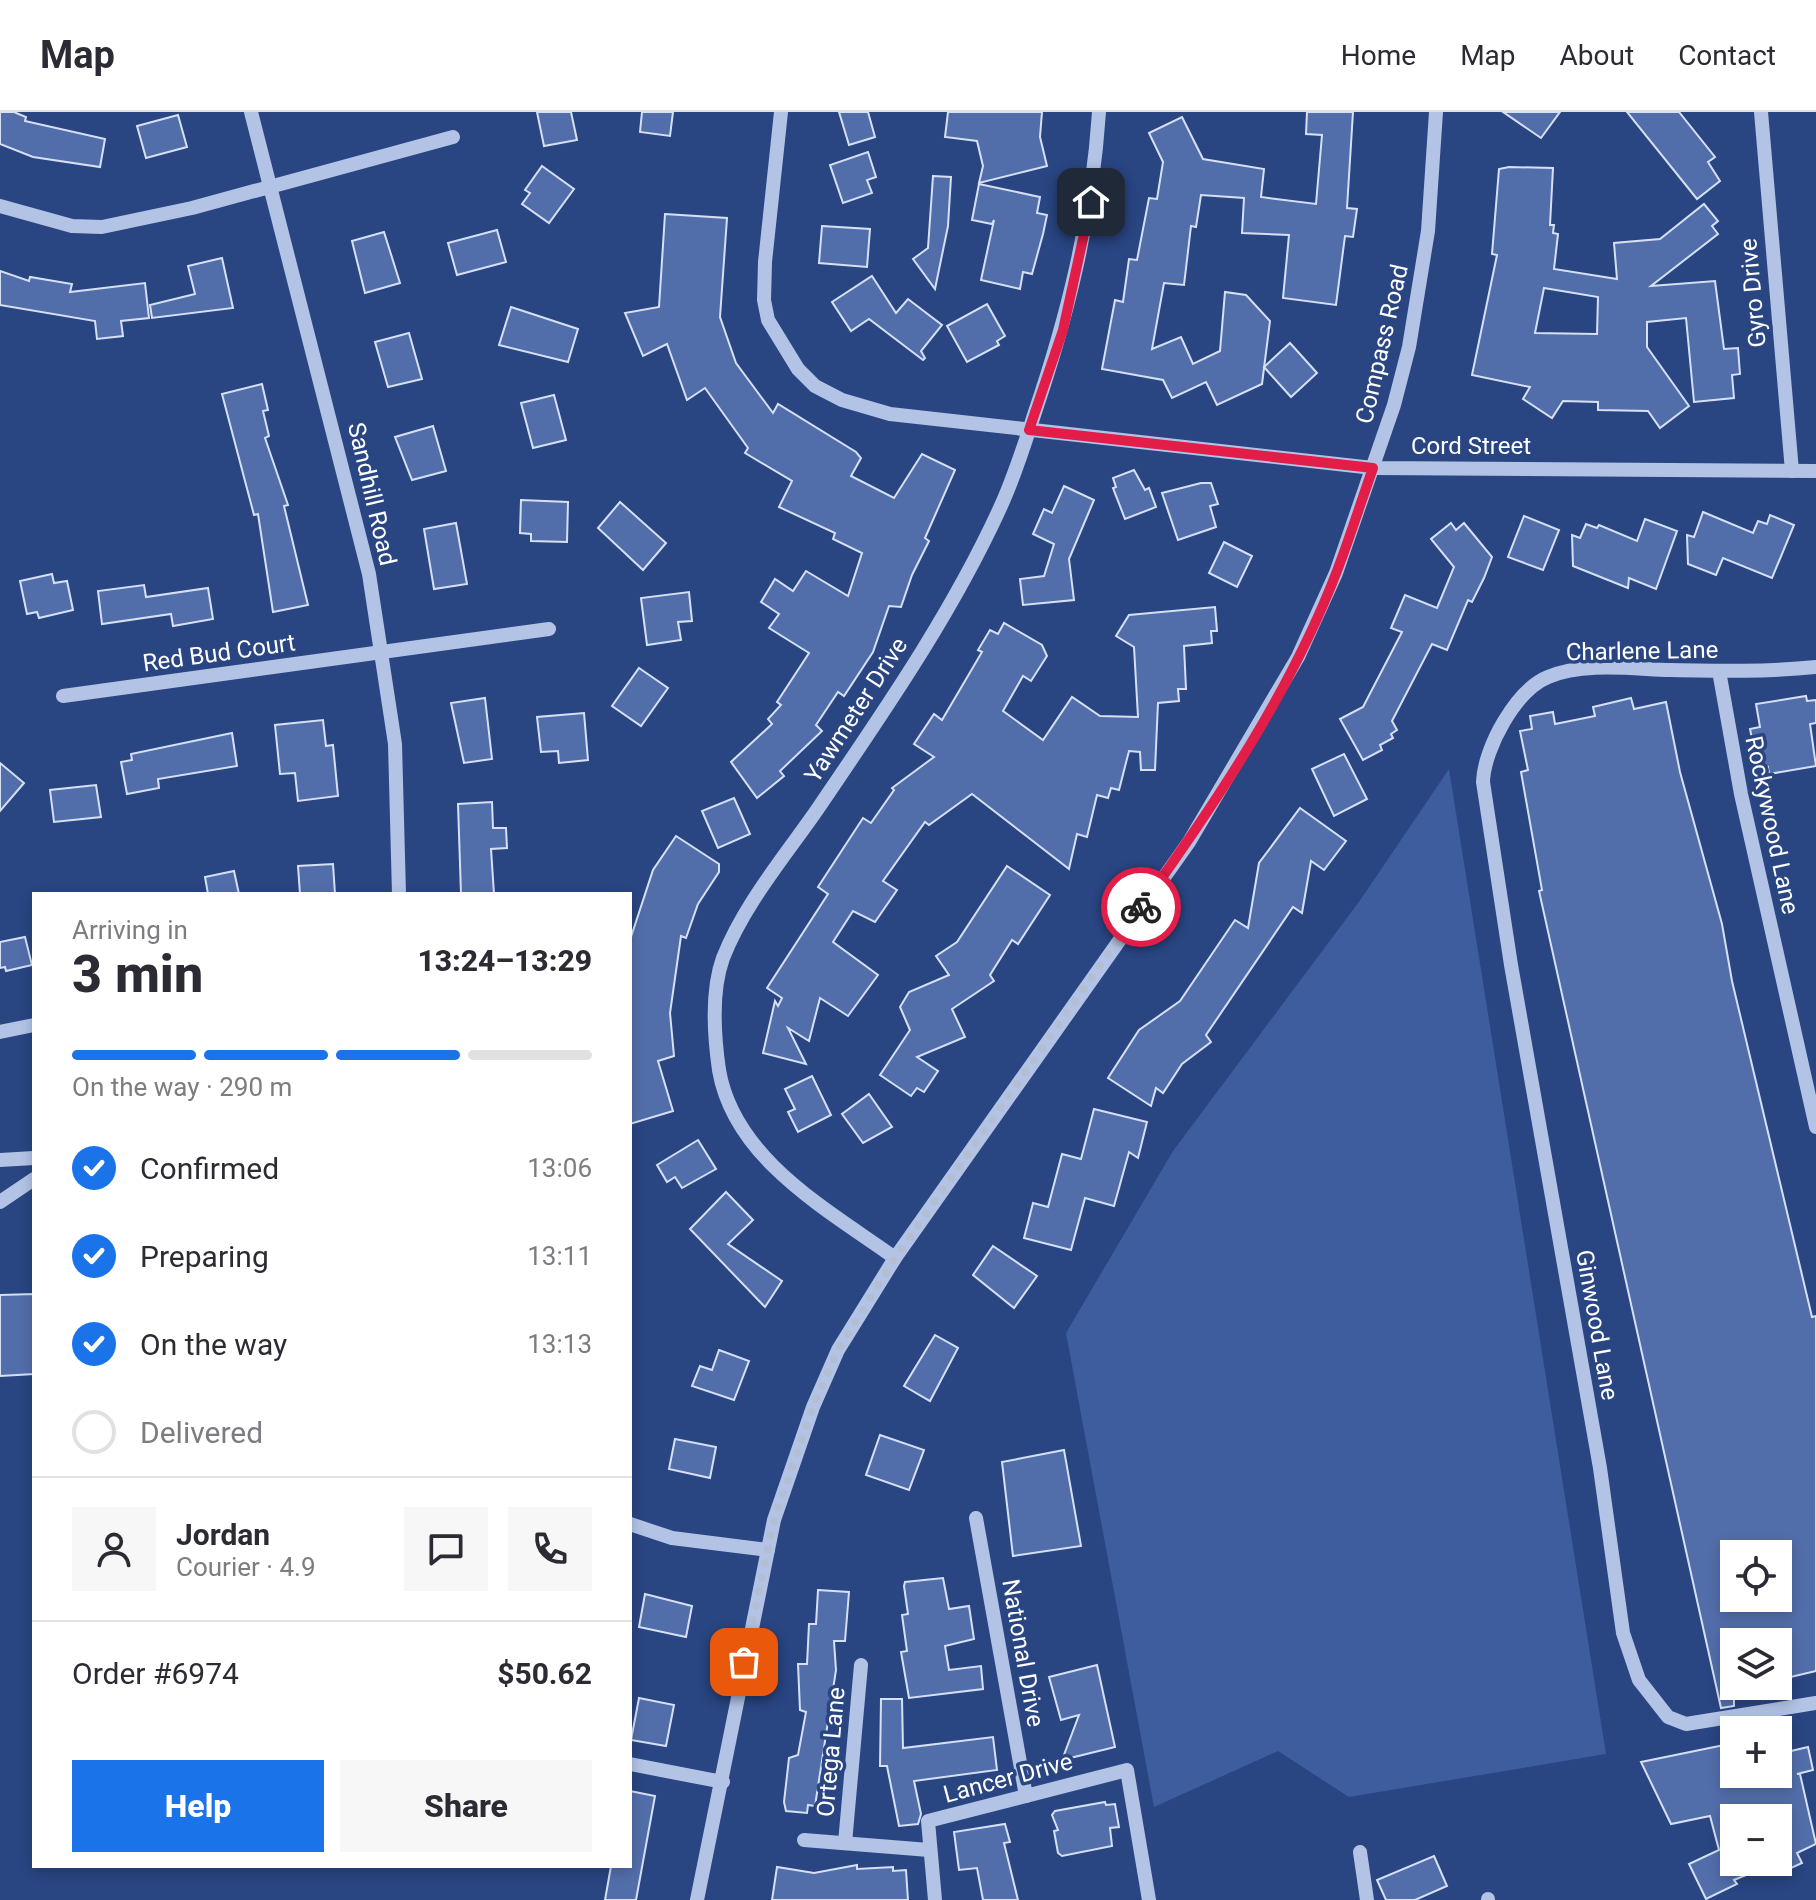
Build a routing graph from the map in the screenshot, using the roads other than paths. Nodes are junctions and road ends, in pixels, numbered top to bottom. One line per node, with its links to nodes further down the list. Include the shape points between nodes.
1 (251, 112): 7 (street, Sandhill Road)
2 (781, 112): 9 (street, Cord Street, via 764,300 774,334 798,369 815,386 842,400 890,414)
3 (1099, 112): 9 (street, Yawmeter Drive, via 1087,228 1063,330)
4 (1436, 112): 10 (street, Compass Road, via 1421,290)
5 (1761, 112): 11 (street, Gyro Drive)
6 (453, 137): 7 (street)
7 (272, 187): 8 (street, via 102,227 72,226); 14 (street, Sandhill Road, via 366,559)
8 (0, 206)
9 (1029, 430): 10 (street, Cord Street); 27 (street, Yawmeter Drive, via 1001,506 966,575 887,711 736,931 722,961 715,999 720,1071 728,1101 747,1135 773,1166)
10 (1373, 468): 11 (street, Cord Street); 27 (street, Compass Road, via 1336,573 1298,657 1250,742 1189,842)
11 (1792, 471): 12 (street, Cord Street)
12 (1816, 471)
13 (549, 629): 14 (street, Red Bud Court)
14 (381, 654): 17 (street, Red Bud Court); 19 (street, Sandhill Road, via 395,744)
15 (1816, 667): 16 (street, Charlene Lane)
16 (1719, 671): 18 (street, Charlene Lane, via 1588,670 1546,677 1502,725 1487,754); 22 (street, Rockywood Lane, via 1741,794)
17 (63, 696)
18 (1483, 782): 32 (street, Ginwood Lane, via 1600,1468 1623,1633 1639,1680 1668,1717 1686,1724)
19 (399, 892)
20 (32, 1025): 21 (street)
21 (0, 1032)
22 (1816, 1127)
23 (32, 1158): 24 (street)
24 (0, 1160)
25 (32, 1180): 26 (street)
26 (0, 1202)
27 (895, 1258): 30 (street, Compass Road, via 832,1364)
28 (976, 1518): 35 (street, National Drive)
29 (632, 1525): 30 (street, via 672,1538)
30 (768, 1550): 34 (street, Compass Road)
31 (861, 1665): 37 (street, Ortega Lane)
32 (1816, 1703)
33 (632, 1764): 34 (street)
34 (723, 1782): 40 (street, Compass Road)
35 (1026, 1796): 38 (street, Lancer Drive, via 928,1821); 42 (street, Lancer Drive, via 1127,1770)
36 (804, 1840): 37 (street)
37 (845, 1843): 38 (street)
38 (929, 1850): 41 (street)
39 (1360, 1852): 43 (street)
40 (697, 1900)
41 (935, 1900)
42 (1149, 1900)
43 (1367, 1900)

